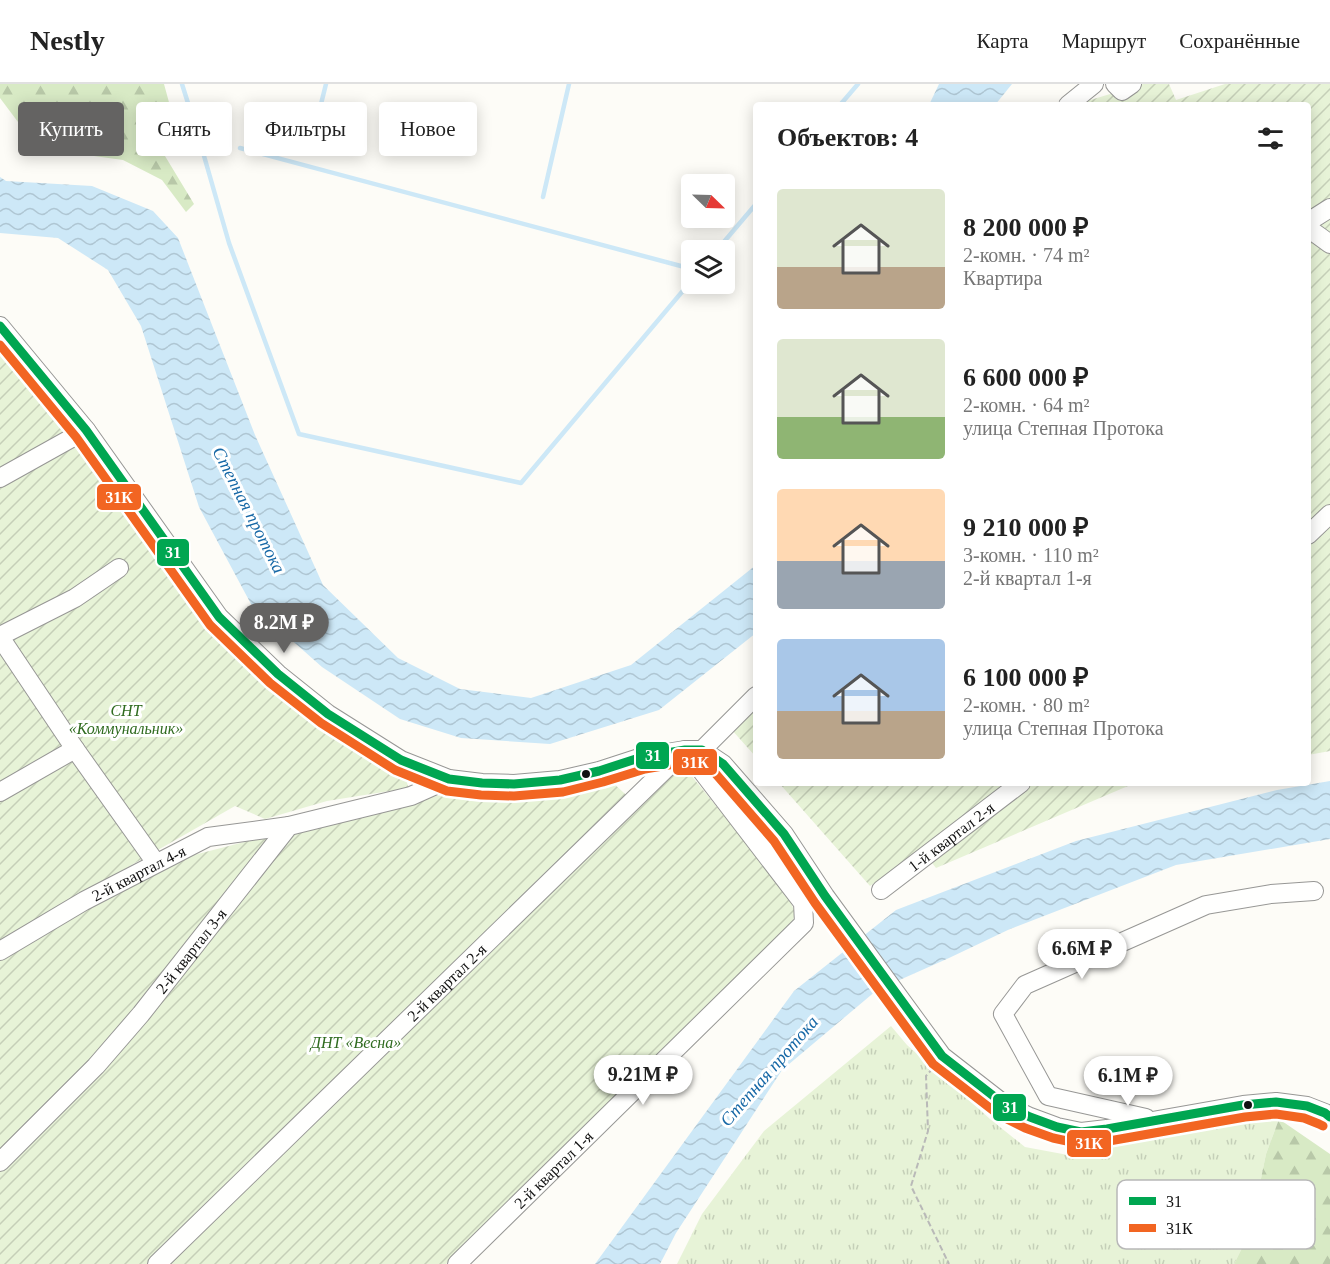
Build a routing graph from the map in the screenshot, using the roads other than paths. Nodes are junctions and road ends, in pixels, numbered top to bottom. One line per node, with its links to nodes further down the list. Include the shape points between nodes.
1 (1094, 84): 4 (street)
2 (1116, 84): 3 (street, via 1122,90)
3 (1132, 84)
4 (1072, 102)
5 (1330, 208): 6 (street)
6 (1311, 220)
7 (1311, 230): 8 (street)
8 (1330, 244)
9 (0, 326): 10 (street)
10 (86, 430): 11 (street); 19 (street, via 219,617 278,674 328,714 401,760)
11 (0, 478)
12 (1330, 513): 13 (street)
13 (1311, 532)
14 (119, 568): 15 (street, via 75,598)
15 (0, 637): 17 (street)
16 (753, 699): 18 (street, 2-й квартал 2-я)
17 (75, 749): 21 (street); 23 (street)
18 (693, 750): 19 (street, via 642,757 560,780 514,784); 28 (street, via 723,764 784,834 942,1056 1005,1105 1057,1127 1081,1132); 30 (street, 2-й квартал 2-я); 31 (street, 2-й квартал 1-я, via 698,766 803,903 804,923)
19 (449, 779): 22 (street, via 411,796)
20 (1017, 786): 24 (street, 1-й квартал 2-я)
21 (0, 792)
22 (289, 826): 23 (street, 2-й квартал 4-я, via 208,837); 29 (street, 2-й квартал 3-я, via 141,1014 96,1066)
23 (156, 863): 26 (street, 2-й квартал 4-я)
24 (881, 890)
25 (1314, 891): 28 (street, via 1206,905 1025,985 1003,1014 1048,1096)
26 (0, 951)
27 (1328, 1113): 28 (street, via 1276,1102)
28 (1156, 1120)
29 (0, 1162)
30 (157, 1264)
31 (457, 1264)

